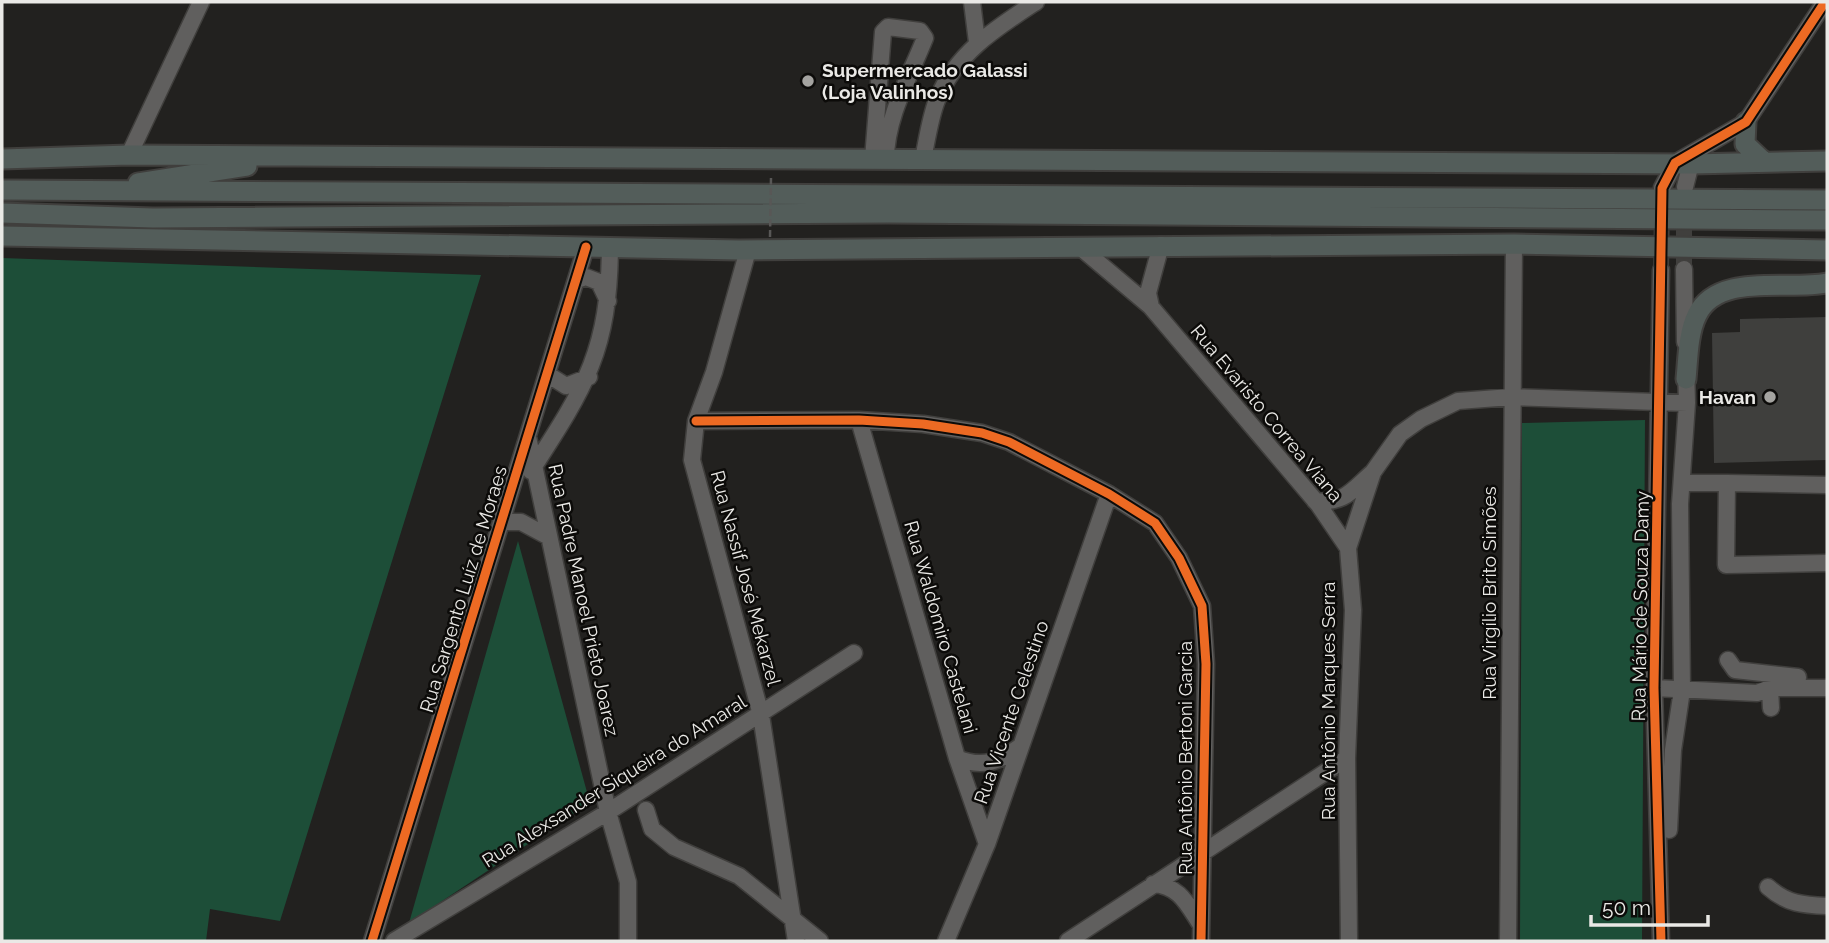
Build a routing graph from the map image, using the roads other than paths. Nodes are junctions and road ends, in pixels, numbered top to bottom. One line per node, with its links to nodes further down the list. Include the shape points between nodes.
1 (201, 2): 7 (street)
2 (972, 2): 5 (street)
3 (1037, 2): 5 (street)
4 (1825, 2): 6 (street)
5 (977, 42): 11 (street, via 937,100)
6 (1746, 122): 12 (street); 14 (main road, via 1745,144)
7 (128, 155): 8 (main road); 9 (main road)
8 (300, 157): 10 (main road); 18 (main road, via 128,185)
9 (2, 159)
10 (880, 159): 10 (street, via 925,38 920,31 888,27 883,32); 11 (main road)
11 (923, 159): 12 (main road)
12 (1687, 160): 14 (main road); 15 (street); 16 (street)
13 (1827, 161): 14 (main road)
14 (1763, 162)
15 (1685, 187)
16 (1662, 188)
17 (2, 190): 18 (main road)
18 (50, 191): 19 (main road)
19 (1827, 200)
20 (2, 213): 21 (main road, via 153,218 902,213)
21 (1827, 222)
22 (2, 236): 25 (main road)
23 (1514, 244): 24 (main road); 29 (main road); 39 (street, Rua Virgílio Brito Simões)
24 (1161, 245): 27 (main road); 35 (street, via 1148,293)
25 (586, 247): 26 (main road); 32 (street, Rua Sargento Luíz de Moraes)
26 (610, 247): 28 (main road); 34 (street, Rua Sargento Luíz de Moraes)
27 (1081, 248): 28 (main road); 35 (street, Rua Evaristo Correa Viana)
28 (748, 250): 43 (street, Rua Nassif José Mekarzel)
29 (1827, 250)
30 (1661, 270): 40 (street, Rua Mário de Souza Damy)
31 (1684, 270): 38 (street, Rua Mário de Souza Damy)
32 (577, 279): 34 (street, via 599,282); 36 (street, Rua Sargento Luíz de Moraes)
33 (1827, 283): 38 (main road, via 1726,289 1712,295 1696,317)
34 (608, 303): 37 (street, Rua Sargento Luíz de Moraes)
35 (1151, 307): 51 (street, Rua Evaristo Correa Viana)
36 (547, 374): 37 (street, via 566,386); 44 (street, Rua Sargento Luíz de Moraes)
37 (589, 377): 45 (street, Rua Sargento Luíz de Moraes)
38 (1686, 379): 41 (street, Rua Mário de Souza Damy)
39 (1511, 397): 40 (street, Rua Antônio Marques Serra); 46 (street, Rua Antônio Marques Serra, via 1458,401 1430,414 1400,434); 88 (street, Rua Virgílio Brito Simões)
40 (1659, 402): 41 (street, Rua Antônio Marques Serra); 53 (street, Rua Mário de Souza Damy)
41 (1687, 403): 47 (street, Rua Mário de Souza Damy)
42 (859, 420): 43 (street, Rua Antônio Bertoni Garcia); 50 (street, Rua Antônio Bertoni Garcia, via 982,433 1009,442); 67 (street, Rua Waldomiro Castelani)
43 (696, 421): 65 (street, Rua Nassif José Mekarzel, via 692,460)
44 (527, 431): 45 (street, Rua Padre Manoel Prieto Joarez); 52 (street, Rua Sargento Luíz de Moraes)
45 (534, 467): 52 (street, Rua Sargento Luíz de Moraes); 54 (street, Rua Padre Manoel Prieto Joarez)
46 (1373, 472): 51 (street, via 1342,499); 55 (street, Rua Antônio Marques Serra)
47 (1683, 483): 48 (street); 53 (street); 63 (street, Rua Mário de Souza Damy)
48 (1727, 483): 49 (street); 56 (street, via 1726,565)
49 (1827, 485)
50 (1109, 494): 66 (street, Rua Vicente Celestino); 72 (street, Rua Antônio Bertoni Garcia, via 1155,523 1179,558 1202,606 1206,664)
51 (1315, 501): 55 (street, Rua Evaristo Correa Viana)
52 (505, 514): 54 (street); 79 (street, Rua Sargento Luíz de Moraes)
53 (1658, 514): 59 (street, Rua Mário de Souza Damy)
54 (549, 537): 70 (street, Rua Padre Manoel Prieto Joarez)
55 (1348, 548): 68 (street, Rua Antônio Marques Serra, via 1353,610)
56 (1827, 563)
57 (854, 653): 65 (street, Rua Alexsander Siqueira do Amaral)
58 (1728, 660): 61 (street, via 1735,670 1798,677)
59 (1654, 688): 63 (street); 73 (street, Rua Mário de Souza Damy)
60 (1770, 688): 61 (street); 63 (street, via 1757,693); 64 (street)
61 (1797, 688): 62 (street)
62 (1827, 688)
63 (1682, 690): 73 (street, Rua Mário de Souza Damy, via 1668,833)
64 (1771, 708)
65 (761, 715): 70 (street, Rua Alexsander Siqueira do Amaral); 77 (street, Rua Nassif José Mekarzel)
66 (1021, 746): 67 (street, via 994,763); 71 (street, Rua Vicente Celestino)
67 (957, 758): 71 (street, Rua Waldomiro Castelani)
68 (1347, 758): 72 (street); 87 (street, Rua Antônio Marques Serra)
69 (646, 810): 77 (street, via 652,829 674,847 739,876)
70 (608, 812): 80 (street, Rua Alexsander Siqueira do Amaral); 81 (street, Rua Padre Manoel Prieto Joarez, via 628,882)
71 (987, 844): 84 (street, Rua Vicente Celestino)
72 (1202, 852): 74 (street); 78 (street, Rua Antônio Bertoni Garcia)
73 (1661, 860): 89 (street, Rua Mário de Souza Damy)
74 (1153, 884): 78 (street, via 1168,885 1180,893); 85 (street)
75 (1768, 887): 76 (street, via 1798,905)
76 (1827, 906)
77 (793, 917): 82 (street, Rua Nassif José Mekarzel); 83 (street)
78 (1201, 925): 86 (street, Rua Antônio Bertoni Garcia)
79 (372, 941)
80 (394, 941)
81 (628, 941)
82 (796, 941)
83 (820, 941)
84 (946, 941)
85 (1068, 941)
86 (1201, 941)
87 (1349, 941)
88 (1508, 941)
89 (1661, 941)

